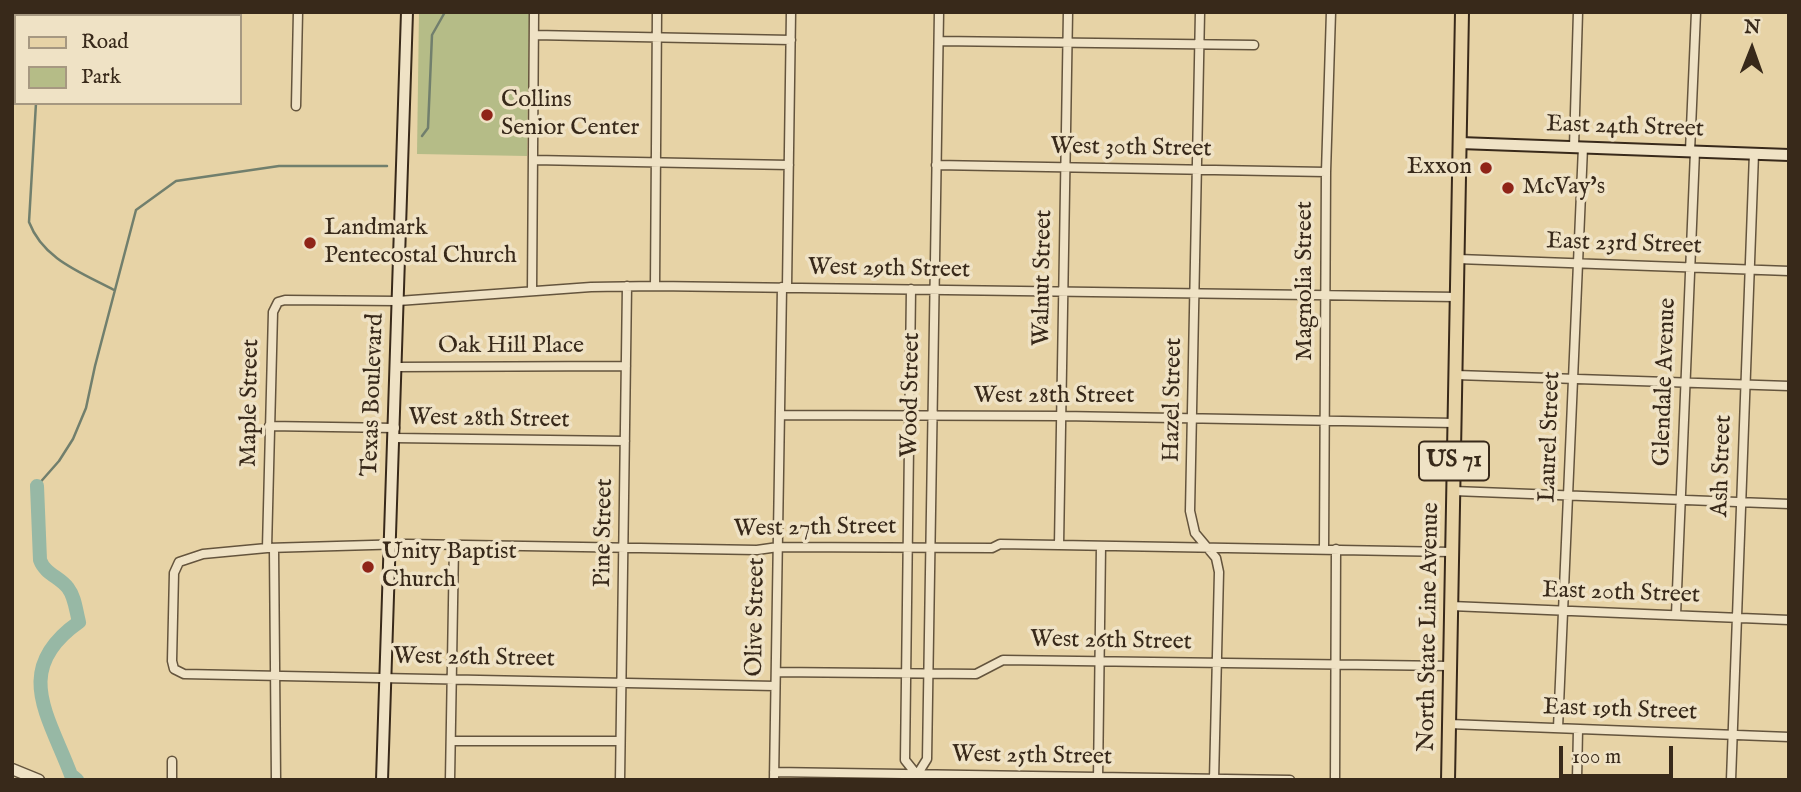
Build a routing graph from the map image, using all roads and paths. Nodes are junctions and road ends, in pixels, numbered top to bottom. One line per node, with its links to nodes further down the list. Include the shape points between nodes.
1 (298, 12): 20 (street)
2 (407, 12): 48 (main road, Texas Boulevard)
3 (534, 12): 13 (street)
4 (657, 12): 14 (street)
5 (792, 12): 15 (street, Olive Street)
6 (939, 12): 16 (street, Wood Street)
7 (1068, 12): 17 (street, Walnut Street)
8 (1200, 12): 18 (street, Hazel Street)
9 (1331, 12): 32 (street, Magnolia Street)
10 (1462, 12): 21 (main road, North State Line Avenue / US 71)
11 (1578, 12): 22 (street, Laurel Street)
12 (1696, 12): 23 (street, Glendale Avenue)
13 (534, 36): 14 (street); 26 (street)
14 (657, 38): 15 (street); 27 (street)
15 (791, 40): 28 (street, Olive Street)
16 (939, 40): 17 (street); 29 (street, Wood Street)
17 (1067, 43): 18 (street); 30 (street, Walnut Street)
18 (1199, 44): 19 (street); 31 (street, Hazel Street)
19 (1254, 45)
20 (296, 106)
21 (1460, 143): 22 (main road, East 24th Street); 33 (main road, North State Line Avenue / US 71)
22 (1578, 147): 23 (main road, East 24th Street); 34 (street, Laurel Street)
23 (1692, 151): 24 (main road, East 24th Street); 35 (street, Glendale Avenue)
24 (1754, 153): 25 (main road, East 24th Street); 36 (street, Ash Street)
25 (1789, 155)
26 (534, 160): 27 (street); 43 (street)
27 (657, 162): 28 (street); 39 (street)
28 (789, 165): 40 (street, Olive Street)
29 (936, 165): 30 (street, West 30th Street); 42 (street, Wood Street)
30 (1065, 167): 31 (street, West 30th Street); 44 (street, Walnut Street)
31 (1196, 170): 32 (street, West 30th Street); 45 (street, Hazel Street)
32 (1326, 172): 46 (street, Magnolia Street)
33 (1458, 259): 34 (street, East 23rd Street); 47 (main road, North State Line Avenue / US 71)
34 (1578, 263): 35 (street, East 23rd Street); 53 (street, Laurel Street)
35 (1690, 267): 36 (street, East 23rd Street); 54 (street, Glendale Avenue)
36 (1750, 269): 37 (street, East 23rd Street); 55 (street, Ash Street)
37 (1789, 271)
38 (627, 286): 39 (street, West 29th Street); 43 (street, West 29th Street); 50 (street, Pine Street)
39 (655, 286): 40 (street, West 29th Street)
40 (785, 287): 41 (street, West 29th Street); 57 (street, Olive Street)
41 (911, 289): 42 (street, West 29th Street); 58 (street, Wood Street)
42 (933, 289): 44 (street, West 29th Street); 59 (street, Wood Street)
43 (532, 291): 48 (street, West 29th Street)
44 (1063, 291): 45 (street, West 29th Street); 60 (street, Walnut Street)
45 (1196, 293): 46 (street, West 29th Street); 61 (street, Hazel Street)
46 (1325, 295): 47 (street, West 29th Street); 62 (street, Magnolia Street)
47 (1457, 297): 52 (main road, North State Line Avenue / US 71)
48 (398, 301): 49 (street, West 29th Street); 51 (main road, Texas Boulevard)
49 (320, 302): 64 (street, Maple Street, via 285,300 274,307)
50 (626, 366): 51 (street, Oak Hill Place); 66 (street, Pine Street)
51 (397, 367): 65 (main road, Texas Boulevard)
52 (1455, 375): 53 (street); 63 (main road, North State Line Avenue / US 71)
53 (1573, 379): 54 (street); 68 (street, Laurel Street)
54 (1685, 383): 55 (street); 69 (street, Glendale Avenue)
55 (1745, 385): 56 (street); 70 (street, Ash Street)
56 (1789, 386)
57 (780, 415): 58 (street, West 28th Street); 77 (street, Olive Street)
58 (910, 416): 59 (street, West 28th Street); 78 (street, Wood Street)
59 (931, 416): 60 (street, West 28th Street); 79 (street, Wood Street)
60 (1062, 416): 61 (street, West 28th Street); 74 (street, Walnut Street)
61 (1193, 418): 62 (street, West 28th Street); 80 (street, Hazel Street, via 1190,511 1195,533)
62 (1325, 420): 63 (street, West 28th Street); 82 (street, Magnolia Street)
63 (1455, 423): 67 (main road, North State Line Avenue / US 71)
64 (270, 426): 65 (street, West 28th Street); 81 (street, Maple Street)
65 (395, 433): 66 (street, West 28th Street); 72 (main road, Texas Boulevard)
66 (625, 441): 76 (street, Pine Street)
67 (1454, 491): 68 (street); 84 (main road, North State Line Avenue / US 71)
68 (1568, 495): 69 (street); 86 (street, Laurel Street)
69 (1680, 499): 70 (street); 87 (street, Glendale Avenue)
70 (1741, 502): 71 (street); 88 (street, Ash Street)
71 (1789, 503)
72 (389, 545): 73 (street, West 27th Street); 81 (street, West 27th Street); 99 (main road, Texas Boulevard)
73 (454, 545): 76 (street, West 27th Street); 100 (street)
74 (1059, 545): 75 (street, West 27th Street); 79 (street, West 27th Street)
75 (1101, 546): 80 (street, West 27th Street); 90 (street)
76 (624, 547): 77 (street, West 27th Street); 101 (street, Pine Street)
77 (778, 547): 78 (street, West 27th Street); 95 (street, Olive Street)
78 (907, 547): 79 (street, West 27th Street); 96 (street, Wood Street)
79 (929, 547): 97 (street, Wood Street)
80 (1206, 548): 82 (street, West 27th Street); 91 (street, Hazel Street, via 1216,558 1219,572)
81 (270, 549): 94 (street, West 27th Street, via 204,554 179,562 174,573); 98 (street, Maple Street)
82 (1324, 549): 83 (street, West 27th Street)
83 (1336, 549): 84 (street, West 27th Street); 92 (street)
84 (1452, 552): 85 (main road, North State Line Avenue / US 71)
85 (1451, 606): 86 (street, East 20th Street); 93 (main road, North State Line Avenue / US 71)
86 (1563, 611): 87 (street, East 20th Street); 104 (street, Laurel Street)
87 (1676, 615): 88 (street, East 20th Street)
88 (1737, 618): 89 (street, East 20th Street); 106 (street, Ash Street)
89 (1789, 620)
90 (1099, 661): 91 (street, West 26th Street); 97 (street, West 26th Street, via 1003,660 976,674); 114 (street)
91 (1216, 663): 92 (street, West 26th Street); 115 (street, Hazel Street)
92 (1336, 664): 93 (street, West 26th Street); 123 (street)
93 (1450, 666): 103 (main road, North State Line Avenue / US 71)
94 (174, 669): 98 (street, West 26th Street, via 184,674)
95 (776, 672): 96 (street, West 26th Street); 102 (street, Olive Street)
96 (906, 675): 97 (street, West 26th Street); 113 (street, Wood Street, via 905,760)
97 (927, 675): 113 (street, Wood Street, via 927,760)
98 (277, 676): 99 (street, West 26th Street); 118 (street, Maple Street)
99 (385, 677): 100 (street, West 26th Street); 119 (main road, Texas Boulevard)
100 (452, 678): 101 (street, West 26th Street); 108 (street)
101 (623, 682): 102 (street, West 26th Street); 109 (street, Pine Street)
102 (775, 686): 112 (street, Olive Street)
103 (1449, 724): 104 (street, East 19th Street); 124 (main road, North State Line Avenue / US 71)
104 (1558, 728): 105 (street, East 19th Street)
105 (1578, 729): 106 (street, East 19th Street); 125 (street)
106 (1732, 734): 107 (street, East 19th Street); 126 (street, Ash Street)
107 (1789, 737)
108 (452, 741): 109 (street); 120 (street)
109 (620, 741): 121 (street, Pine Street)
110 (172, 761): 117 (street)
111 (12, 769): 116 (street)
112 (774, 776): 113 (street, West 25th Street)
113 (917, 777): 114 (street, West 25th Street)
114 (1098, 779): 115 (street, West 25th Street)
115 (1214, 779): 122 (street, West 25th Street)
116 (39, 780)
117 (172, 780)
118 (276, 780)
119 (382, 780)
120 (450, 780)
121 (621, 780)
122 (1290, 780)
123 (1335, 780)
124 (1448, 780)
125 (1577, 780)
126 (1731, 780)

